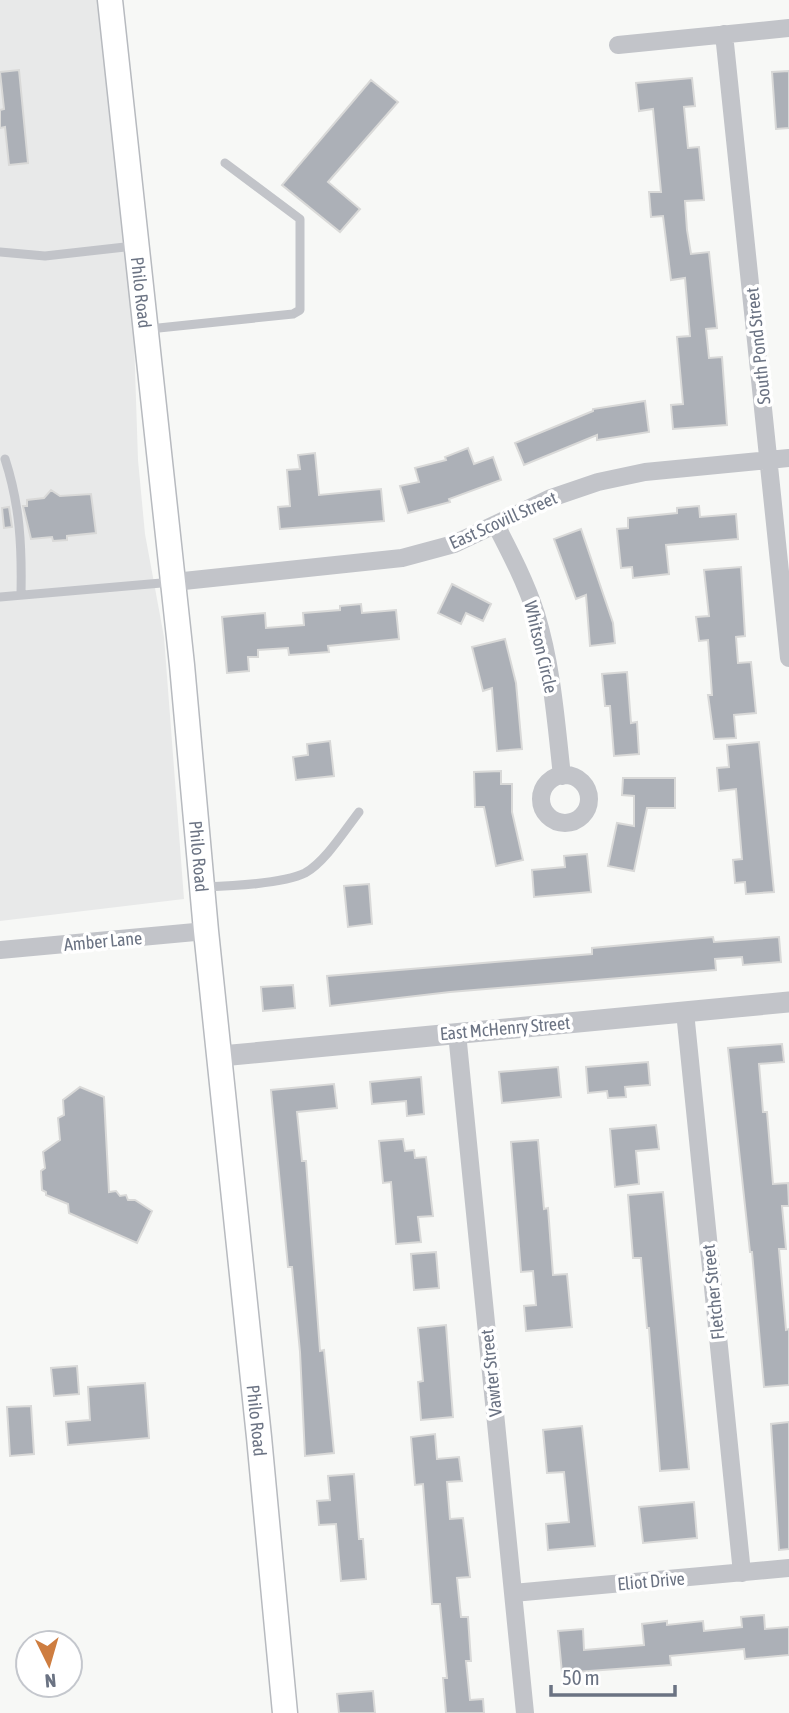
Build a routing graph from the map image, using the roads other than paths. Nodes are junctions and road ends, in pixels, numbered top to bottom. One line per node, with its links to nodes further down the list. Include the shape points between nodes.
1 (110, 0): 6 (main road, Philo Road)
2 (789, 28): 3 (street)
3 (724, 34): 4 (street); 11 (street, South Pond Street)
4 (618, 45)
5 (225, 163): 8 (lane, via 300,219 300,310)
6 (137, 246): 7 (lane, via 45,256); 8 (main road, Philo Road)
7 (0, 252)
8 (147, 329): 13 (main road, Philo Road)
9 (789, 458): 11 (street, East Scovill Street)
10 (5, 459): 14 (lane, via 15,490 23,557)
11 (770, 460): 12 (street, East Scovill Street, via 623,476 561,494); 16 (street, South Pond Street)
12 (496, 525): 13 (street, East Scovill Street, via 454,544 402,558); 17 (street, Whitson Circle, via 524,581 546,651)
13 (174, 582): 14 (lane); 19 (main road, Philo Road)
14 (21, 594): 15 (lane)
15 (0, 597)
16 (789, 658)
17 (562, 776)
18 (359, 812): 19 (lane, via 306,872)
19 (202, 887): 20 (main road, Philo Road)
20 (206, 931): 21 (street, Amber Lane); 25 (main road, Philo Road)
21 (0, 950)
22 (789, 1002): 23 (street, East McHenry Street)
23 (685, 1012): 24 (street, East McHenry Street); 27 (street, Fletcher Street)
24 (457, 1033): 25 (street, East McHenry Street); 28 (street, Vawter Street)
25 (220, 1056): 29 (main road, Philo Road)
26 (789, 1568): 27 (street, Eliot Drive)
27 (742, 1573): 28 (street, Eliot Drive)
28 (513, 1593): 30 (street, Vawter Street)
29 (285, 1713)
30 (525, 1713)

